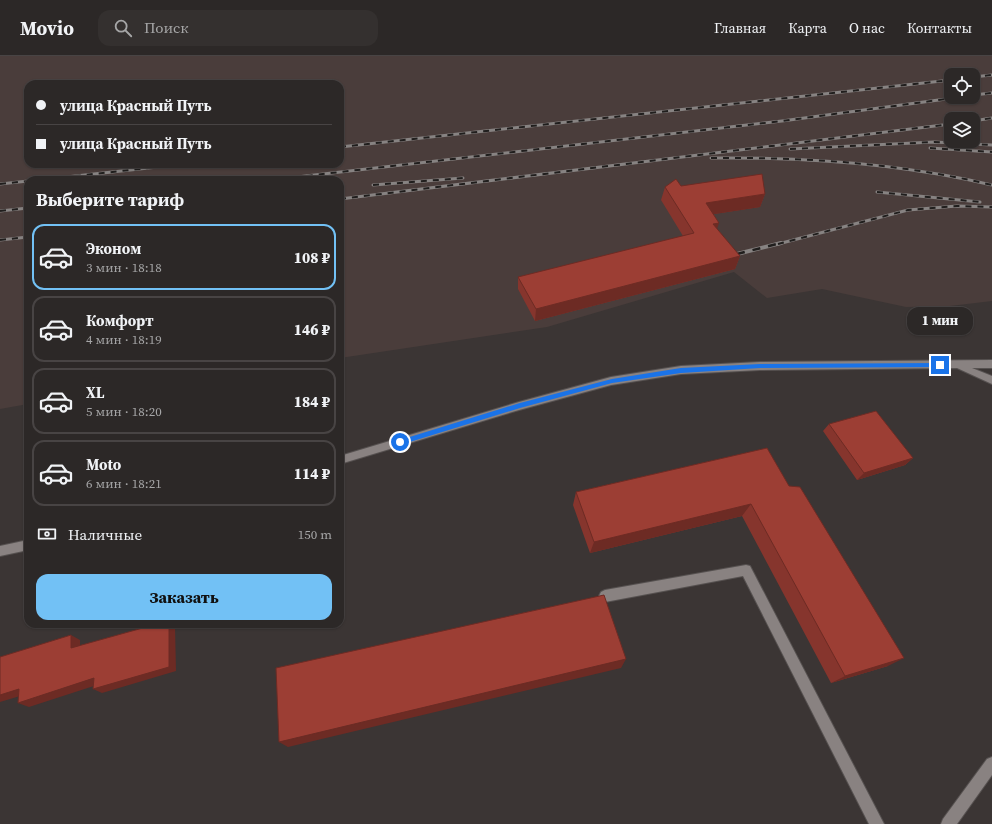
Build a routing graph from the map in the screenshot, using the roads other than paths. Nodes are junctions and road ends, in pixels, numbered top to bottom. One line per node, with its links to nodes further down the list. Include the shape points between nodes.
1 (992, 364): 2 (main road)
2 (955, 365): 3 (main road); 4 (main road, via 760,366 681,370 612,381)
3 (992, 380)
4 (344, 459)
5 (24, 546): 6 (main road)
6 (0, 551)
7 (605, 596): 9 (main road, via 746,570)
8 (992, 764): 10 (main road)
9 (877, 824)
10 (948, 824)

